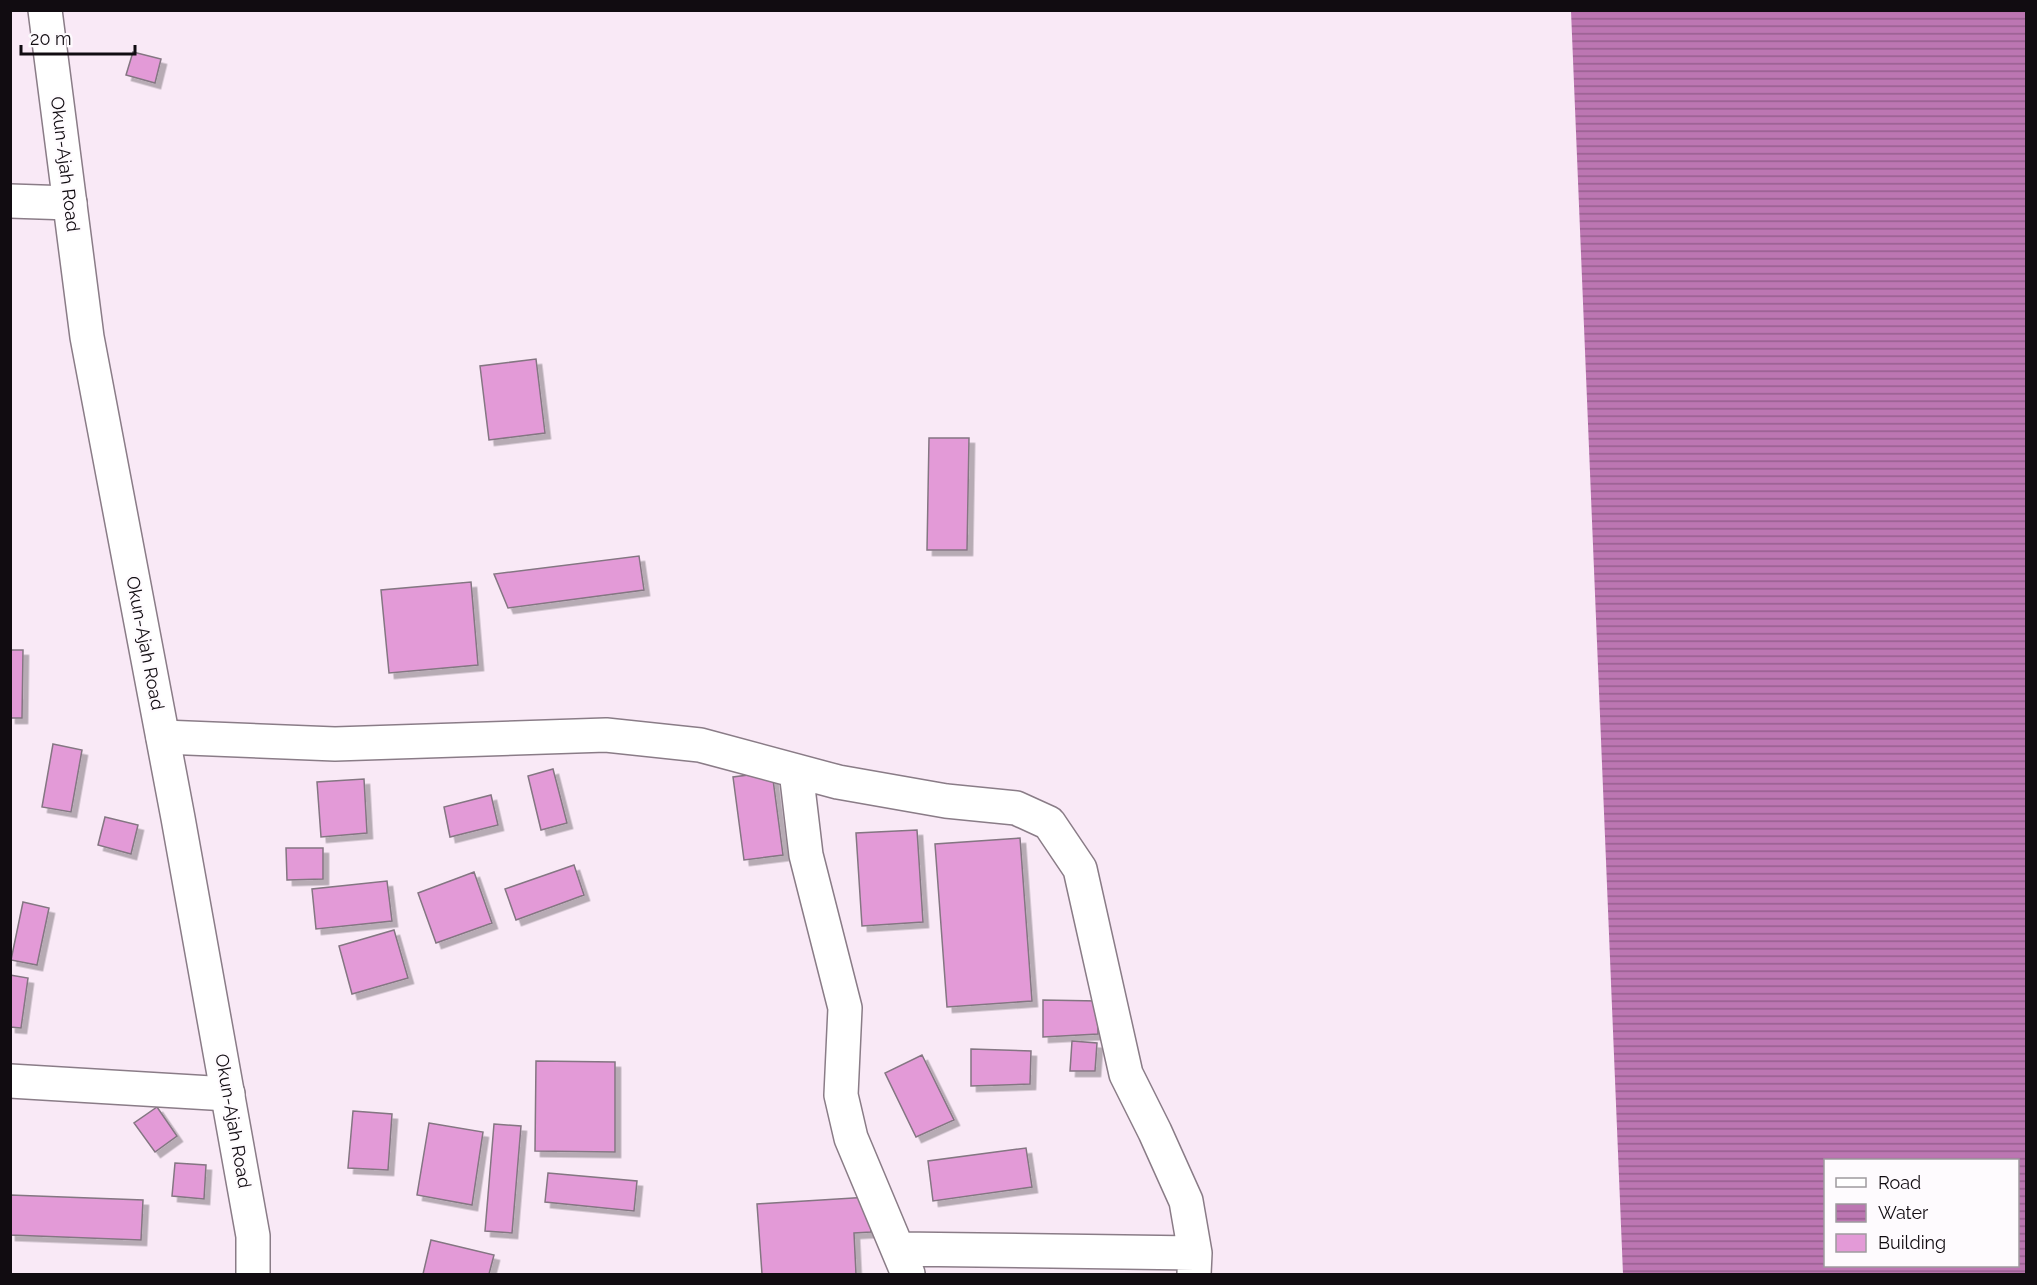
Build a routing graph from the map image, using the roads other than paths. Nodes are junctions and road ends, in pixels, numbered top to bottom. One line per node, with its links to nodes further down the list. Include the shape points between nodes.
1 (45, 10): 3 (street, Okun-Ajah Road)
2 (10, 201): 3 (street)
3 (70, 203): 4 (street, Okun-Ajah Road, via 87,337)
4 (163, 737): 5 (street, via 335,744 606,735 700,745); 7 (street, Okun-Ajah Road)
5 (796, 771): 8 (street, via 806,855 845,1008 841,1095 851,1138); 9 (street, via 946,801 1016,808 1049,823 1080,869 1125,1074 1186,1201)
6 (10, 1081): 7 (street)
7 (228, 1094): 10 (street, Okun-Ajah Road, via 253,1236)
8 (903, 1262): 9 (street)
9 (1194, 1264)
10 (253, 1275)

